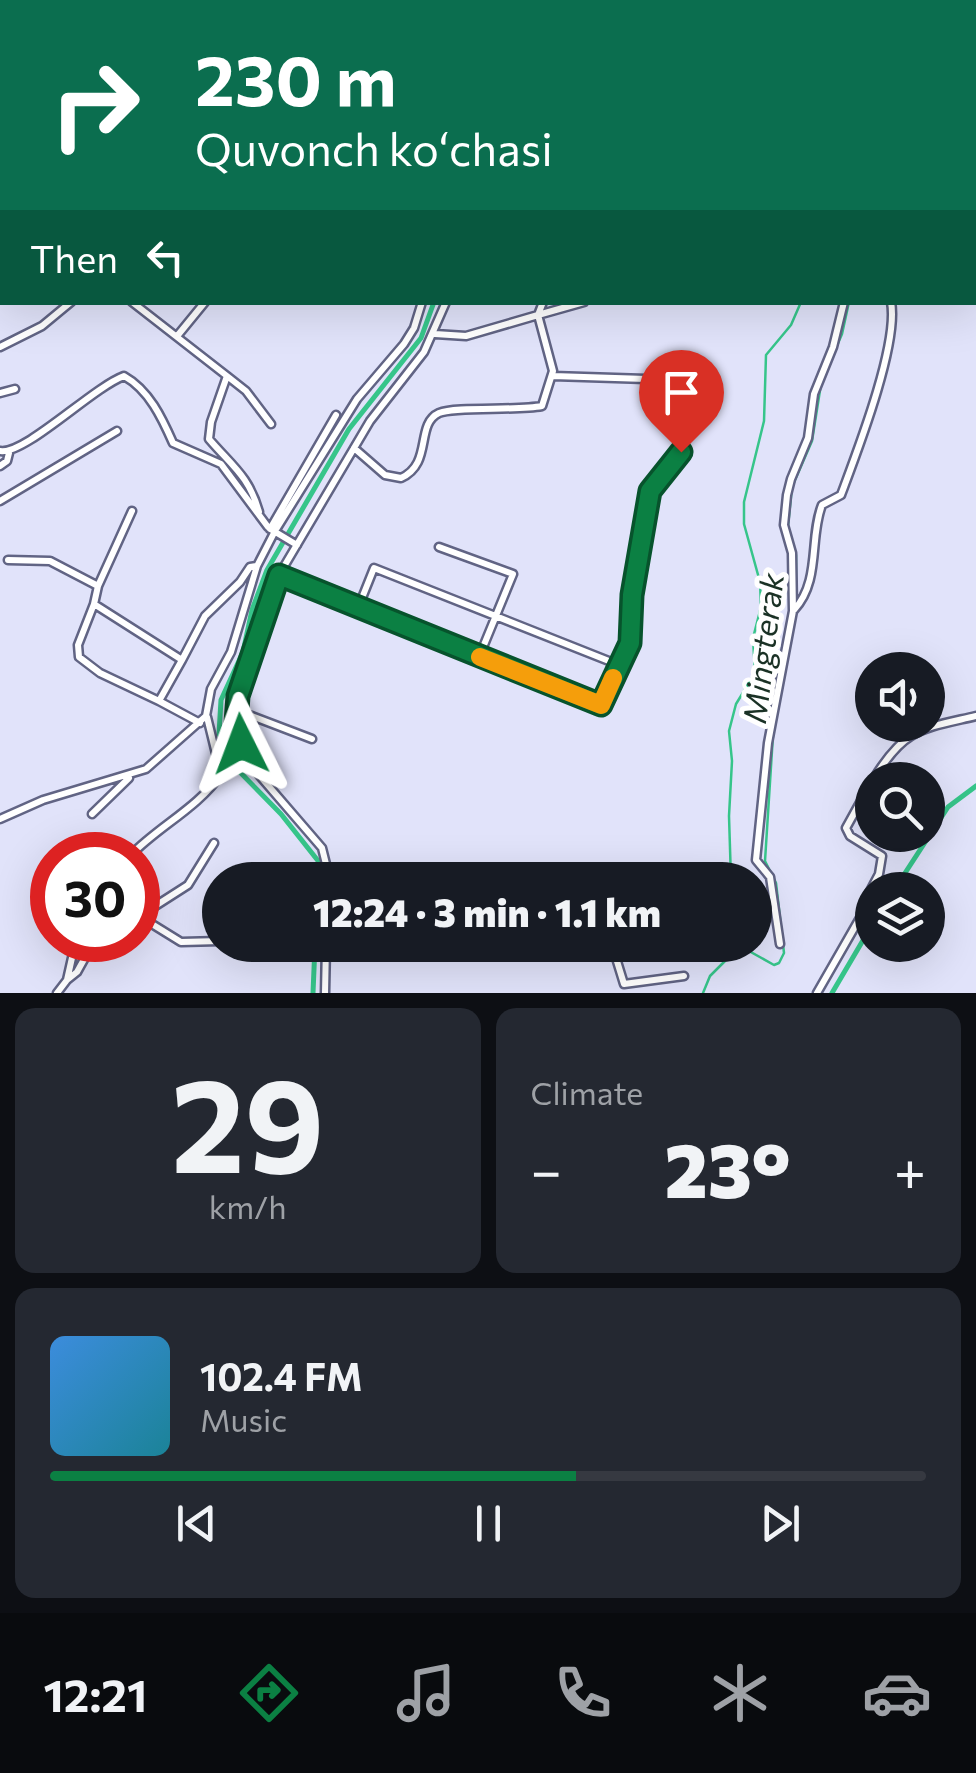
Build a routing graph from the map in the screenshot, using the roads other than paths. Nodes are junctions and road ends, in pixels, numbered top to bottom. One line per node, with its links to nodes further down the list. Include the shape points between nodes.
1 (68, 305): 13 (street)
2 (203, 305): 12 (street)
3 (421, 305): 28 (street, via 404,344 357,399)
4 (445, 305): 11 (street)
5 (542, 305): 10 (street)
6 (573, 305): 10 (street)
7 (843, 305): 37 (street, via 814,394 808,438 790,479 784,525)
8 (891, 305): 37 (street, via 893,329 878,384 841,495 822,504 816,562)
9 (144, 306): 12 (street)
10 (538, 315): 11 (street, via 466,336); 15 (street)
11 (435, 334): 22 (street)
12 (178, 335): 14 (street)
13 (0, 347)
14 (227, 376): 20 (street); 28 (street, via 209,440 238,468)
15 (552, 376): 16 (street); 22 (street, via 542,406 436,415 418,465 402,478 385,475)
16 (646, 379)
17 (15, 389): 18 (street)
18 (0, 394)
19 (336, 415): 28 (street)
20 (271, 424)
21 (118, 431): 26 (street)
22 (354, 448): 29 (street)
23 (4, 452): 25 (street, via 9,459); 28 (street, via 124,376 152,402 173,444 221,464)
24 (681, 452): 41 (street, via 650,491 630,643)
25 (0, 466)
26 (0, 501)
27 (132, 511): 34 (street)
28 (271, 529): 29 (street); 32 (street)
29 (297, 544): 33 (street)
30 (438, 546): 38 (street, via 513,574)
31 (8, 560): 34 (street, via 50,561)
32 (257, 566): 40 (street, via 211,608); 44 (street)
33 (279, 575): 36 (street); 43 (street)
34 (98, 586): 35 (street)
35 (94, 604): 40 (street); 42 (street, via 80,657)
36 (358, 608): 38 (street, via 374,568); 39 (street)
37 (794, 611): 61 (street, via 768,743 756,860 770,877)
38 (496, 617): 39 (street); 41 (street)
39 (479, 657): 41 (street, via 601,705)
40 (182, 660): 42 (street)
41 (618, 665)
42 (159, 701): 46 (street)
43 (236, 710): 47 (street); 56 (street, via 247,761 322,848)
44 (206, 716): 46 (street); 53 (street, via 222,774)
45 (976, 716): 48 (street, via 909,735)
46 (200, 722): 49 (street)
47 (312, 739)
48 (885, 762)
49 (134, 774): 51 (street); 52 (street)
50 (855, 812): 54 (street, via 846,828)
51 (92, 814)
52 (0, 819)
53 (154, 832)
54 (855, 839)
55 (214, 843): 57 (street, via 188,884)
56 (326, 862)
57 (160, 902)
58 (855, 926): 70 (street)
59 (160, 929): 60 (street, via 181,942)
60 (202, 941)
61 (780, 944)
62 (71, 962): 67 (street)
63 (83, 962): 67 (street)
64 (326, 962): 69 (street)
65 (617, 962): 66 (street, via 624,984)
66 (684, 976)
67 (67, 980): 68 (street)
68 (57, 993)
69 (325, 993)
70 (817, 993)

